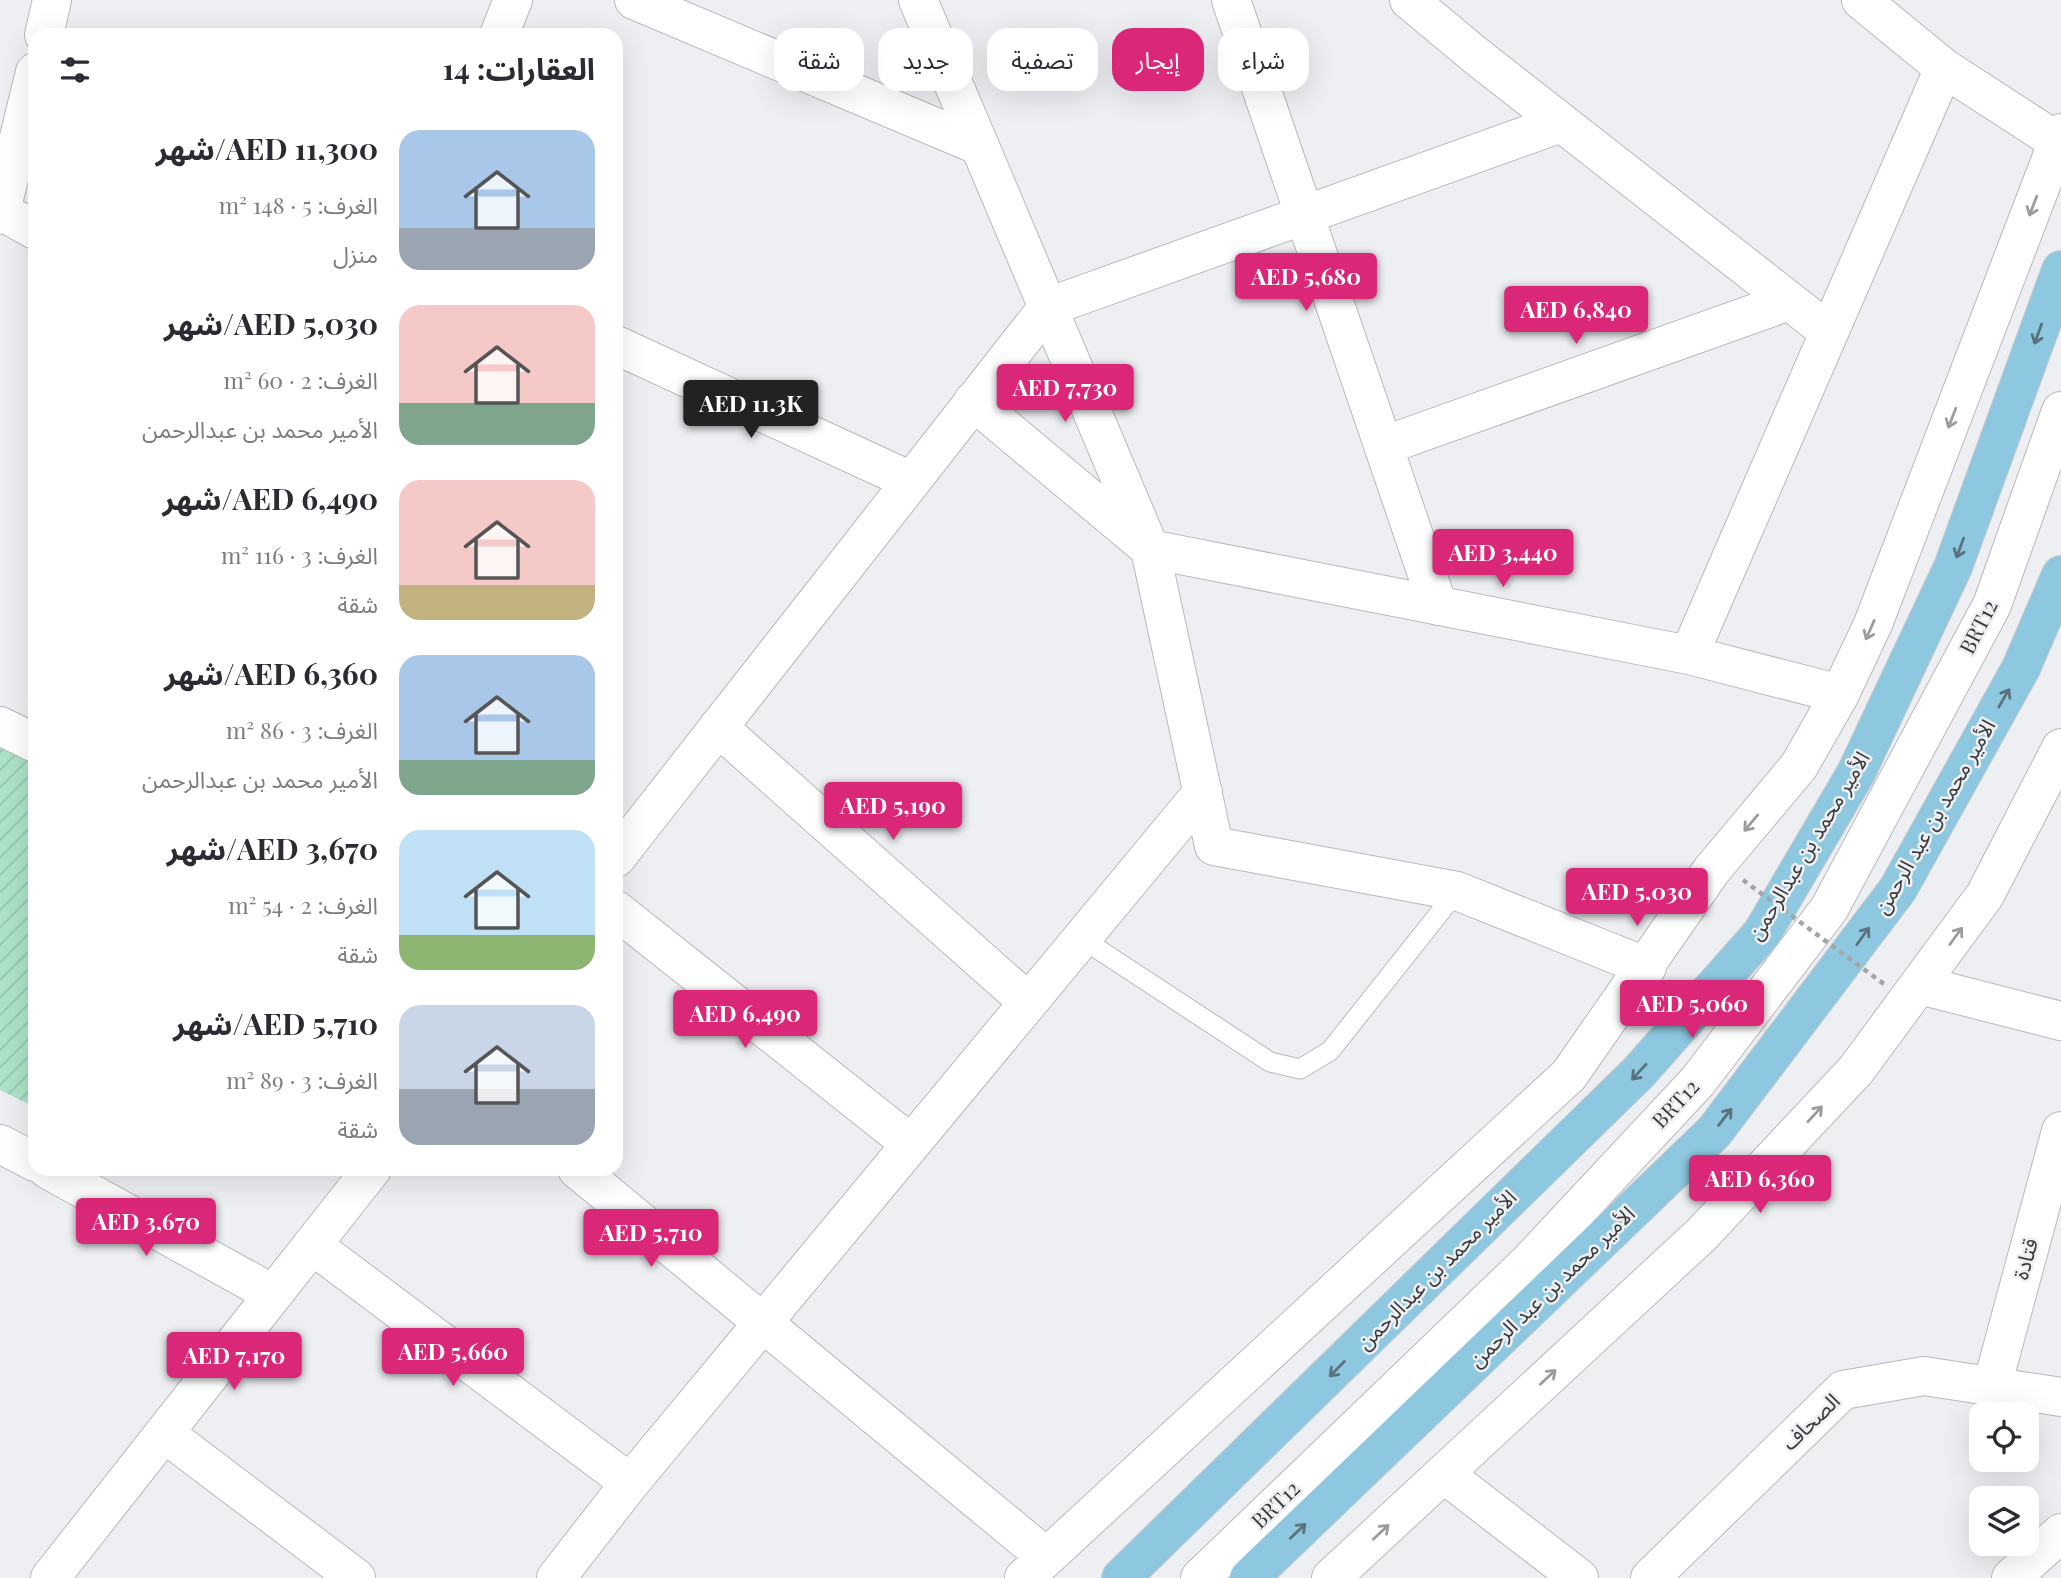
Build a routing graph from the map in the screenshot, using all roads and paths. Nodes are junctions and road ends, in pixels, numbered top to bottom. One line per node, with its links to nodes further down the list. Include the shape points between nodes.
1 (52, 0): 8 (street)
2 (513, 0): 9 (street)
3 (634, 0): 14 (street)
4 (918, 0): 14 (street)
5 (1231, 0): 16 (street)
6 (1409, 0): 12 (street)
7 (1861, 0): 10 (street)
8 (46, 28)
9 (502, 28)
10 (1944, 68): 13 (street); 21 (street)
11 (28, 100): 15 (street)
12 (1561, 123): 16 (street); 19 (street)
13 (2059, 137): 31 (street, one-way to 31, via 1873,624)
14 (980, 146): 20 (street)
15 (0, 213): 17 (street)
16 (1304, 214): 20 (street); 25 (street)
17 (28, 227)
18 (2061, 270): 66 (main road, الأمير محمد بن عبدالرحمن, one-way to 66, via 1953,567 1856,773 1762,933 1639,1072)
19 (1789, 302): 21 (street); 25 (street)
20 (1048, 307): 23 (street); 27 (street)
21 (1829, 332): 30 (street)
22 (623, 353): 26 (street)
23 (973, 401): 26 (street); 27 (street)
24 (2061, 411): 67 (street, BRT12, via 1992,605 1829,909 1698,1082 1529,1262)
25 (1383, 446): 29 (street)
26 (911, 481): 33 (street)
27 (1150, 549): 29 (street); 36 (street)
28 (2061, 575): 68 (main road, الأمير محمد بن عبد الرحمن, one-way to 28, via 1714,1132 1898,889 2021,668)
29 (1438, 607): 30 (street)
30 (1689, 655): 31 (street)
31 (1840, 694): 42 (street, one-way to 42, via 1799,766 1711,871)
32 (0, 726): 34 (street)
33 (718, 727): 37 (street); 44 (street)
34 (28, 740)
35 (2061, 748): 43 (street, one-way to 35, via 1985,895)
36 (1203, 792): 39 (street, via 1214,846); 41 (street)
37 (623, 849)
38 (1743, 880): 43 (path, bridge)
39 (1457, 891): 41 (lane, via 1330,1051 1300,1069 1270,1062); 42 (street)
40 (623, 916): 48 (street)
41 (1081, 938): 44 (street)
42 (1647, 967): 62 (street, via 1569,1075)
43 (1902, 985): 45 (street); 59 (street, one-way to 43, via 1701,1235 1856,1070)
44 (1028, 1002): 48 (street)
45 (2061, 1021)
46 (2061, 1131): 56 (street, قتادة)
47 (0, 1144): 49 (street)
48 (911, 1144): 55 (street)
49 (28, 1158)
50 (60, 1176): 54 (street)
51 (356, 1176): 53 (street)
52 (585, 1176): 55 (street)
53 (312, 1245): 54 (street); 60 (street)
54 (273, 1294): 58 (street)
55 (762, 1323): 60 (street); 62 (street)
56 (1992, 1386): 57 (street, الصحاف); 71 (street, الصحاف, via 1924,1376 1843,1390)
57 (2061, 1397)
58 (164, 1433): 63 (street); 64 (street)
59 (1444, 1474): 69 (street, one-way to 59); 70 (street)
60 (630, 1483): 65 (street)
61 (2061, 1534): 72 (street)
62 (1035, 1567)
63 (50, 1578)
64 (356, 1578)
65 (556, 1578)
66 (1121, 1578)
67 (1200, 1578)
68 (1249, 1578)
69 (1331, 1578)
70 (1579, 1578)
71 (1650, 1578)
72 (2011, 1578)

